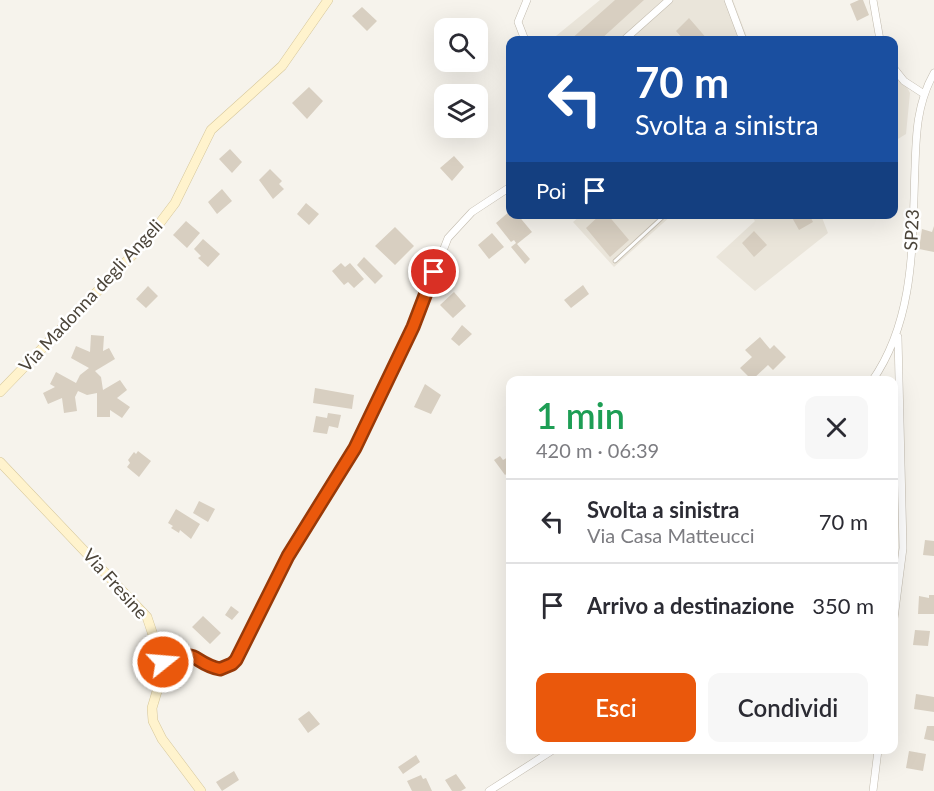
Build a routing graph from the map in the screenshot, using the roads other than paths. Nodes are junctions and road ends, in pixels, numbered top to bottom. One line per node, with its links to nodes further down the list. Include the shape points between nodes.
1 (328, 0): 18 (street, Via Madonna degli Angeli, via 282,66 210,130 173,207 147,240)
2 (527, 0): 6 (street, via 518,22)
3 (669, 0): 7 (street)
4 (728, 0): 8 (street)
5 (873, 0): 9 (street)
6 (523, 36)
7 (628, 36)
8 (742, 36)
9 (879, 36)
10 (898, 74): 12 (street)
11 (934, 74): 12 (street, SP23 / SP23)
12 (924, 94): 16 (street, SP23 / SP23, via 916,136 910,278)
13 (506, 190): 21 (street, via 472,212 448,238 413,327 355,448 288,556 236,660 220,669 184,655)
14 (661, 219): 15 (lane)
15 (615, 261)
16 (898, 332): 17 (street, SP23 / SP23); 20 (street, via 903,548)
17 (875, 376)
18 (0, 392)
19 (0, 462): 21 (street, Via Fresine, via 142,610)
20 (898, 587)
21 (164, 668): 24 (street, via 152,708 153,721)
22 (546, 754): 25 (street)
23 (878, 754): 26 (street)
24 (201, 791)
25 (489, 791)
26 (873, 791)

